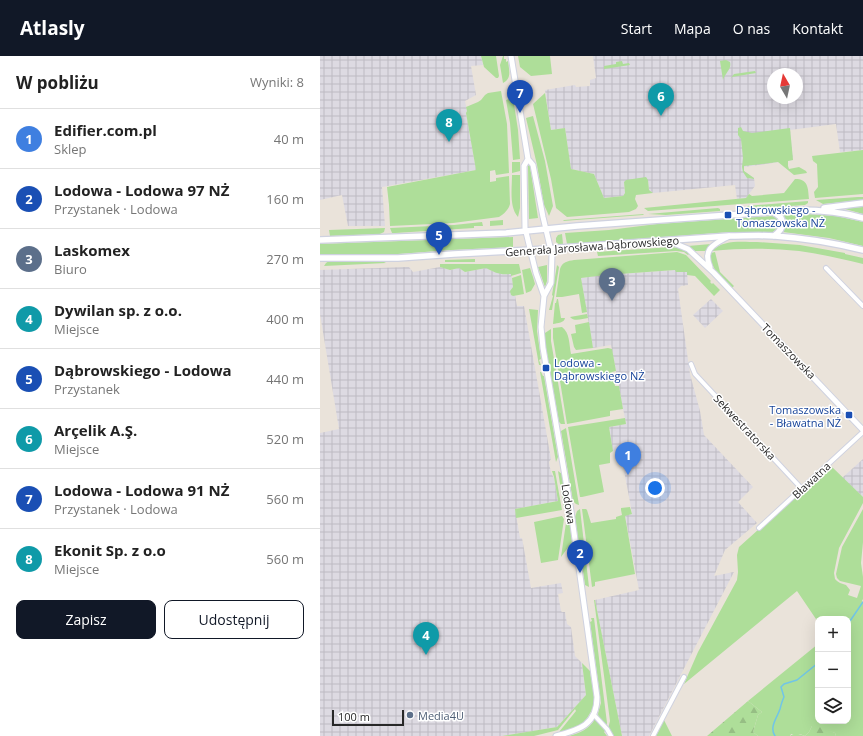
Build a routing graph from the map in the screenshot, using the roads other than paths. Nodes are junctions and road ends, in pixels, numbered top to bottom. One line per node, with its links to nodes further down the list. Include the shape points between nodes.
1 (511, 56): 2 (street, Lodowa)
2 (528, 159): 7 (street, Lodowa, via 533,165); 8 (street, Lodowa, via 524,166)
3 (863, 203): 4 (main road, Generała Jarosława Dąbrowskiego)
4 (812, 210): 5 (main road, Generała Jarosława Dąbrowskiego); 6 (main road, Generała Jarosława Dąbrowskiego)
5 (773, 212): 7 (main road, Generała Jarosława Dąbrowskiego); 10 (main road, via 779,215 782,225 781,230)
6 (863, 218)
7 (546, 229): 8 (main road, Generała Jarosława Dąbrowskiego); 13 (street, Lodowa)
8 (526, 232): 11 (main road, Generała Jarosława Dąbrowskiego); 14 (street, Lodowa)
9 (729, 236): 10 (main road, Generała Jarosława Dąbrowskiego); 12 (main road, Generała Jarosława Dąbrowskiego); 18 (street, Tomaszowska, via 708,251 708,262)
10 (774, 236): 15 (main road, Generała Jarosława Dąbrowskiego, via 809,239)
11 (320, 240)
12 (669, 241): 13 (main road, Generała Jarosława Dąbrowskiego); 18 (street, Tomaszowska, via 688,249)
13 (550, 249): 14 (main road, Generała Jarosława Dąbrowskiego); 19 (street, Lodowa, via 551,283)
14 (530, 250): 16 (main road, Generała Jarosława Dąbrowskiego, via 398,258); 19 (street, Lodowa)
15 (863, 250)
16 (320, 258)
17 (826, 268): 20 (street)
18 (714, 273): 22 (street, Tomaszowska)
19 (544, 296): 26 (street, Lodowa, via 541,327 543,348 583,591 597,704)
20 (863, 306)
21 (691, 364): 23 (street, Sekwestratorska, via 695,374)
22 (863, 431): 23 (street, Bławatna)
23 (802, 489): 24 (street, Bławatna)
24 (759, 528)
25 (684, 677): 29 (street)
26 (594, 715): 27 (street, via 584,726); 28 (street)
27 (556, 736)
28 (611, 736)
29 (653, 736)

